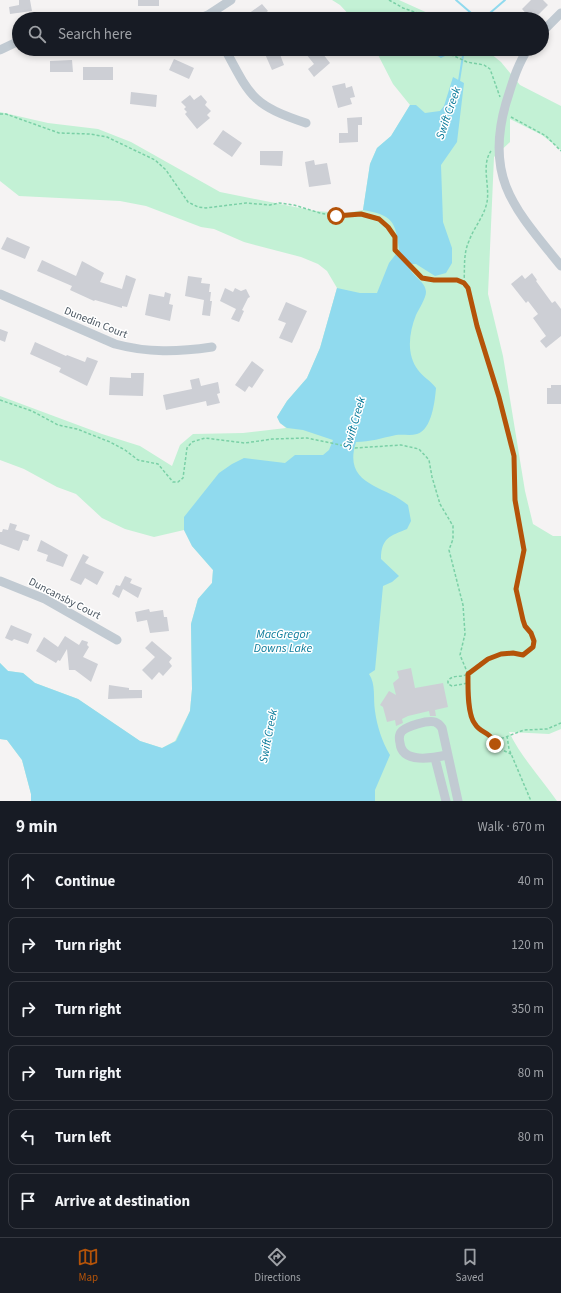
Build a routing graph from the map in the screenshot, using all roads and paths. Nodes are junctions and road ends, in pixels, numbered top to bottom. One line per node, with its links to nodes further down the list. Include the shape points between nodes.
1 (231, 0): 3 (street)
2 (389, 0): 4 (path)
3 (215, 12)
4 (415, 12)
5 (561, 13): 6 (street)
6 (549, 25)
7 (12, 44): 8 (street)
8 (0, 50)
9 (230, 56): 15 (street, via 245,87 256,100 276,112)
10 (452, 56): 12 (path, via 465,62 477,62 490,69 498,93)
11 (524, 56): 18 (street, via 514,77 502,117 500,167 516,208)
12 (503, 99)
13 (0, 114): 19 (path, via 59,133 107,137 155,160 166,170 188,202 198,207 246,203 279,204 294,205 336,216 370,215 388,227 395,237 395,250 422,278 457,280)
14 (507, 115): 17 (path, via 546,136)
15 (306, 123)
16 (494, 150): 19 (path, via 486,163 487,203 464,252)
17 (561, 151)
18 (561, 266)
19 (464, 283): 25 (path, via 468,288 514,456 515,500 524,550 516,589 525,626 534,641 533,647 523,655 513,653 495,656 479,664)
20 (0, 294): 21 (street, Dunedin Court, via 129,348 172,352)
21 (212, 347)
22 (0, 400): 25 (path, via 32,411 58,425 77,429 110,442 138,460 158,464 173,482 183,478 187,448 192,442 205,438 245,443 296,438 355,448 401,445 420,449 429,460 440,504 453,526 453,539 449,550 463,605 465,634 460,655)
23 (0, 581): 24 (street, Duncansby Court, via 45,599)
24 (118, 640)
25 (468, 674): 26 (path); 26 (path, via 451,678 448,684 452,686)
26 (468, 683): 28 (path, via 475,725)
27 (561, 723): 29 (path, via 547,729 524,730)
28 (492, 736): 29 (path); 31 (path, via 498,748)
29 (507, 736): 31 (path)
30 (447, 755): 32 (street); 32 (street, via 442,728 438,724 426,723 402,731 399,741 403,753 410,757); 34 (street)
31 (511, 755): 35 (path)
32 (435, 758): 33 (street)
33 (446, 801)
34 (458, 801)
35 (531, 801)

